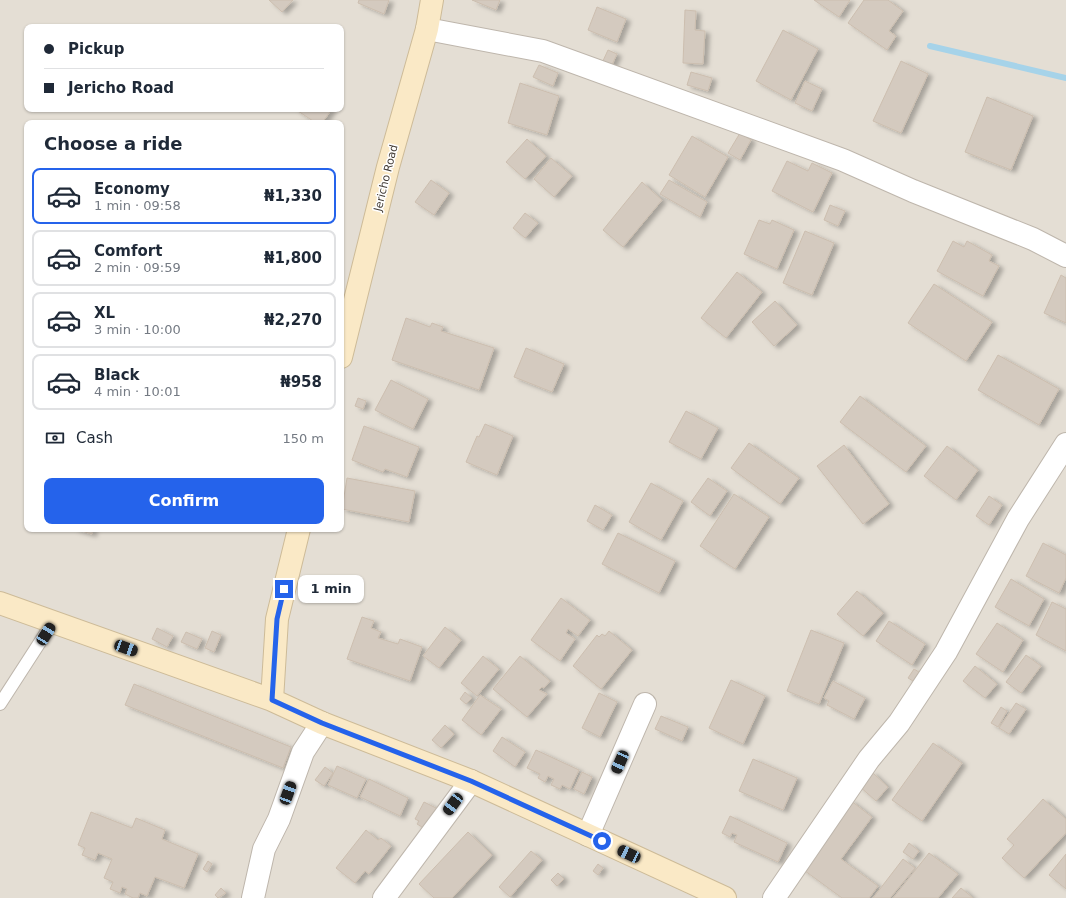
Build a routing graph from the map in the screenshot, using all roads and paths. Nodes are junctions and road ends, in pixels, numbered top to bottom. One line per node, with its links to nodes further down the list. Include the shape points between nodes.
1 (432, 0): 2 (main road, Jericho Road)
2 (427, 29): 3 (street, via 543,51 843,160 1033,239); 4 (main road, Jericho Road, via 388,167)
3 (1066, 256)
4 (344, 345)
5 (1066, 444): 18 (street, via 1018,519 946,652)
6 (298, 532): 9 (main road, via 277,619)
7 (0, 603): 8 (main road)
8 (53, 622): 9 (main road); 10 (lane)
9 (272, 700): 12 (main road)
10 (0, 704)
11 (645, 704): 14 (street)
12 (322, 723): 13 (main road); 15 (street, via 303,752 279,819 264,849)
13 (471, 781): 14 (main road); 16 (street)
14 (588, 835): 17 (main road)
15 (253, 898)
16 (384, 898)
17 (725, 898)
18 (774, 898)

